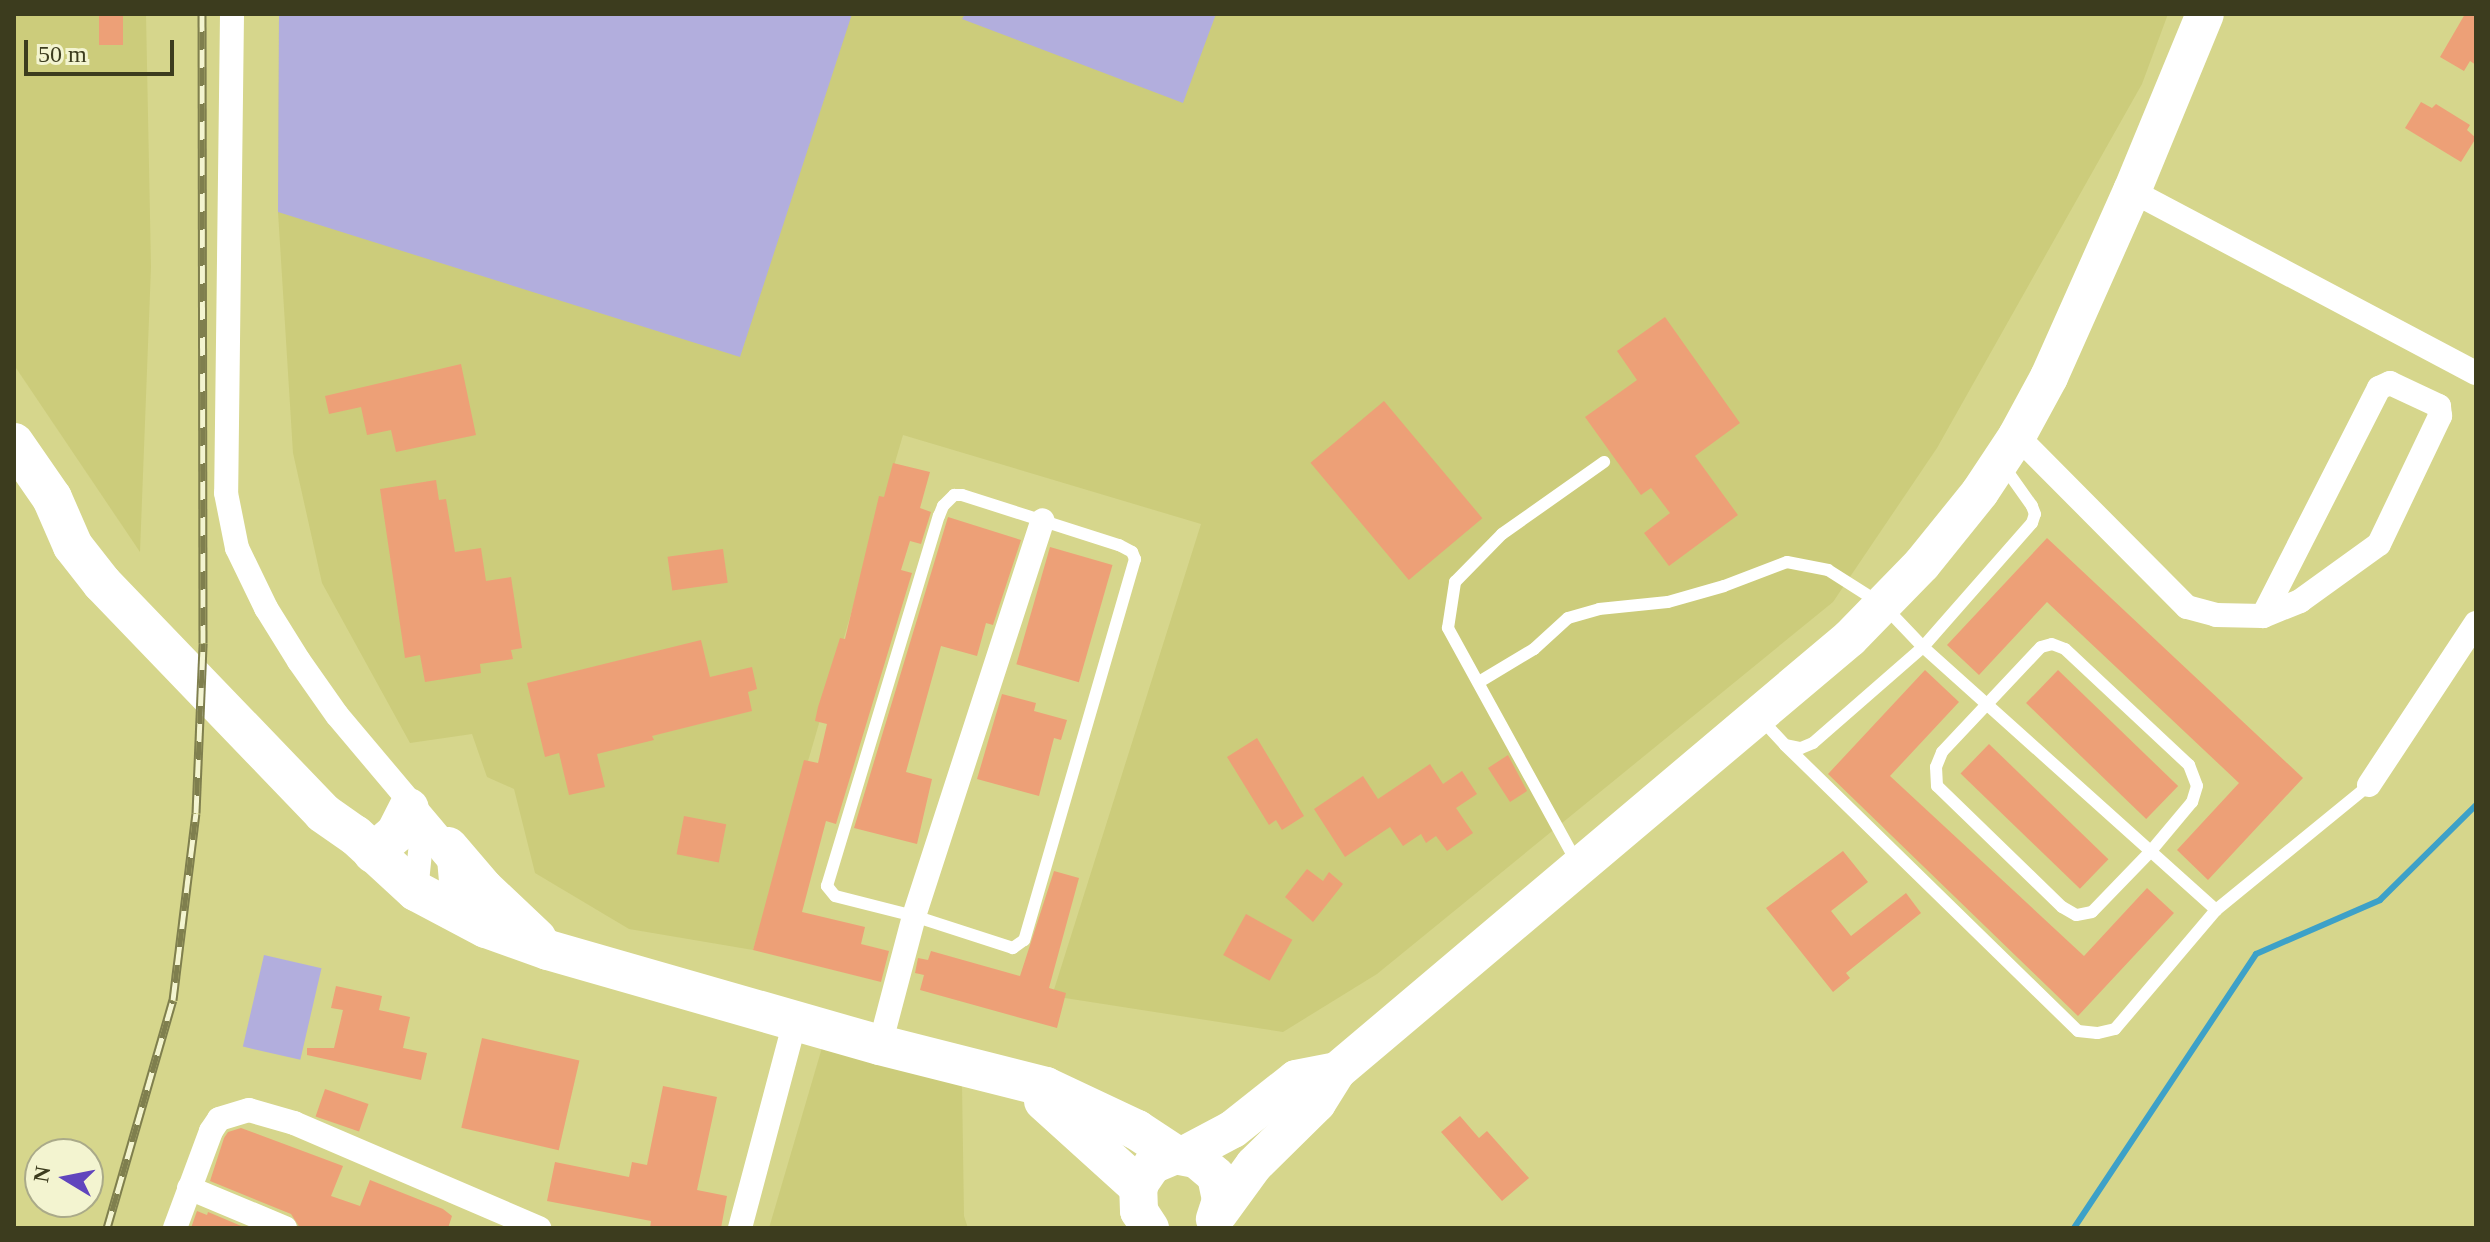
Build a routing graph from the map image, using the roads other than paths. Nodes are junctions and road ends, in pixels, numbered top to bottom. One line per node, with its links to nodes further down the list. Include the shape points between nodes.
1 (232, 14): 18 (street, via 226,493 237,548 299,661)
2 (2205, 14): 3 (main road)
3 (2132, 191): 4 (street); 6 (main road, via 2049,377)
4 (2476, 373)
5 (14, 443): 19 (highway, via 52,498 89,530 158,623 248,719 323,813)
6 (2008, 449): 9 (main road, via 1941,540); 10 (street, via 2187,607 2216,615); 12 (lane, via 2035,514 2032,523)
7 (1604, 462): 13 (lane, via 1502,534 1455,582 1448,628)
8 (1043, 520): 25 (street); 25 (lane, via 962,495 948,499 939,516 827,886 835,896); 25 (lane, via 1119,545 1135,559 1024,940 1008,948)
9 (1883, 605): 12 (lane); 13 (lane, via 1828,570 1787,562 1668,602 1568,618 1534,649); 15 (main road)
10 (2263, 616): 10 (street, via 2300,601 2379,544 2440,416 2439,406 2390,383 2379,388)
11 (2476, 623): 17 (street)
12 (1923, 647): 14 (lane); 16 (lane, via 1813,743 1801,748)
13 (1479, 682): 22 (lane)
14 (1987, 706): 21 (lane); 21 (lane, via 2041,647 2065,649 2189,765 2197,786 2192,802); 21 (lane, via 1942,752 1937,786 2062,907 2076,915 2092,912)
15 (1758, 716): 16 (lane); 22 (main road)
16 (1785, 745): 24 (lane, via 2078,1031 2115,1029)
17 (2369, 785): 24 (lane)
18 (405, 799): 19 (highway, via 396,833); 20 (street); 23 (street, via 421,843)
19 (364, 844): 23 (highway)
20 (448, 847): 23 (street, via 451,876); 26 (highway)
21 (2150, 852): 24 (lane)
22 (1579, 868): 29 (main road)
23 (431, 900): 26 (highway)
24 (2216, 910)
25 (914, 916): 28 (street)
26 (548, 950): 27 (highway)
27 (795, 1021): 28 (highway); 38 (street)
28 (880, 1045): 30 (highway)
29 (1337, 1071): 31 (main road, via 1296,1079 1233,1129); 34 (main road, via 1317,1103 1254,1165)
30 (1012, 1078): 31 (highway, via 1086,1105); 33 (highway, via 1058,1111)
31 (1180, 1155): 33 (main road, via 1152,1165); 34 (main road, via 1207,1166 1216,1176 1221,1200)
32 (189, 1188): 35 (street); 36 (street); 37 (street, via 219,1119 249,1110 294,1123)
33 (1136, 1210)
34 (1214, 1220)
35 (175, 1228)
36 (285, 1228)
37 (539, 1228)
38 (740, 1228)

